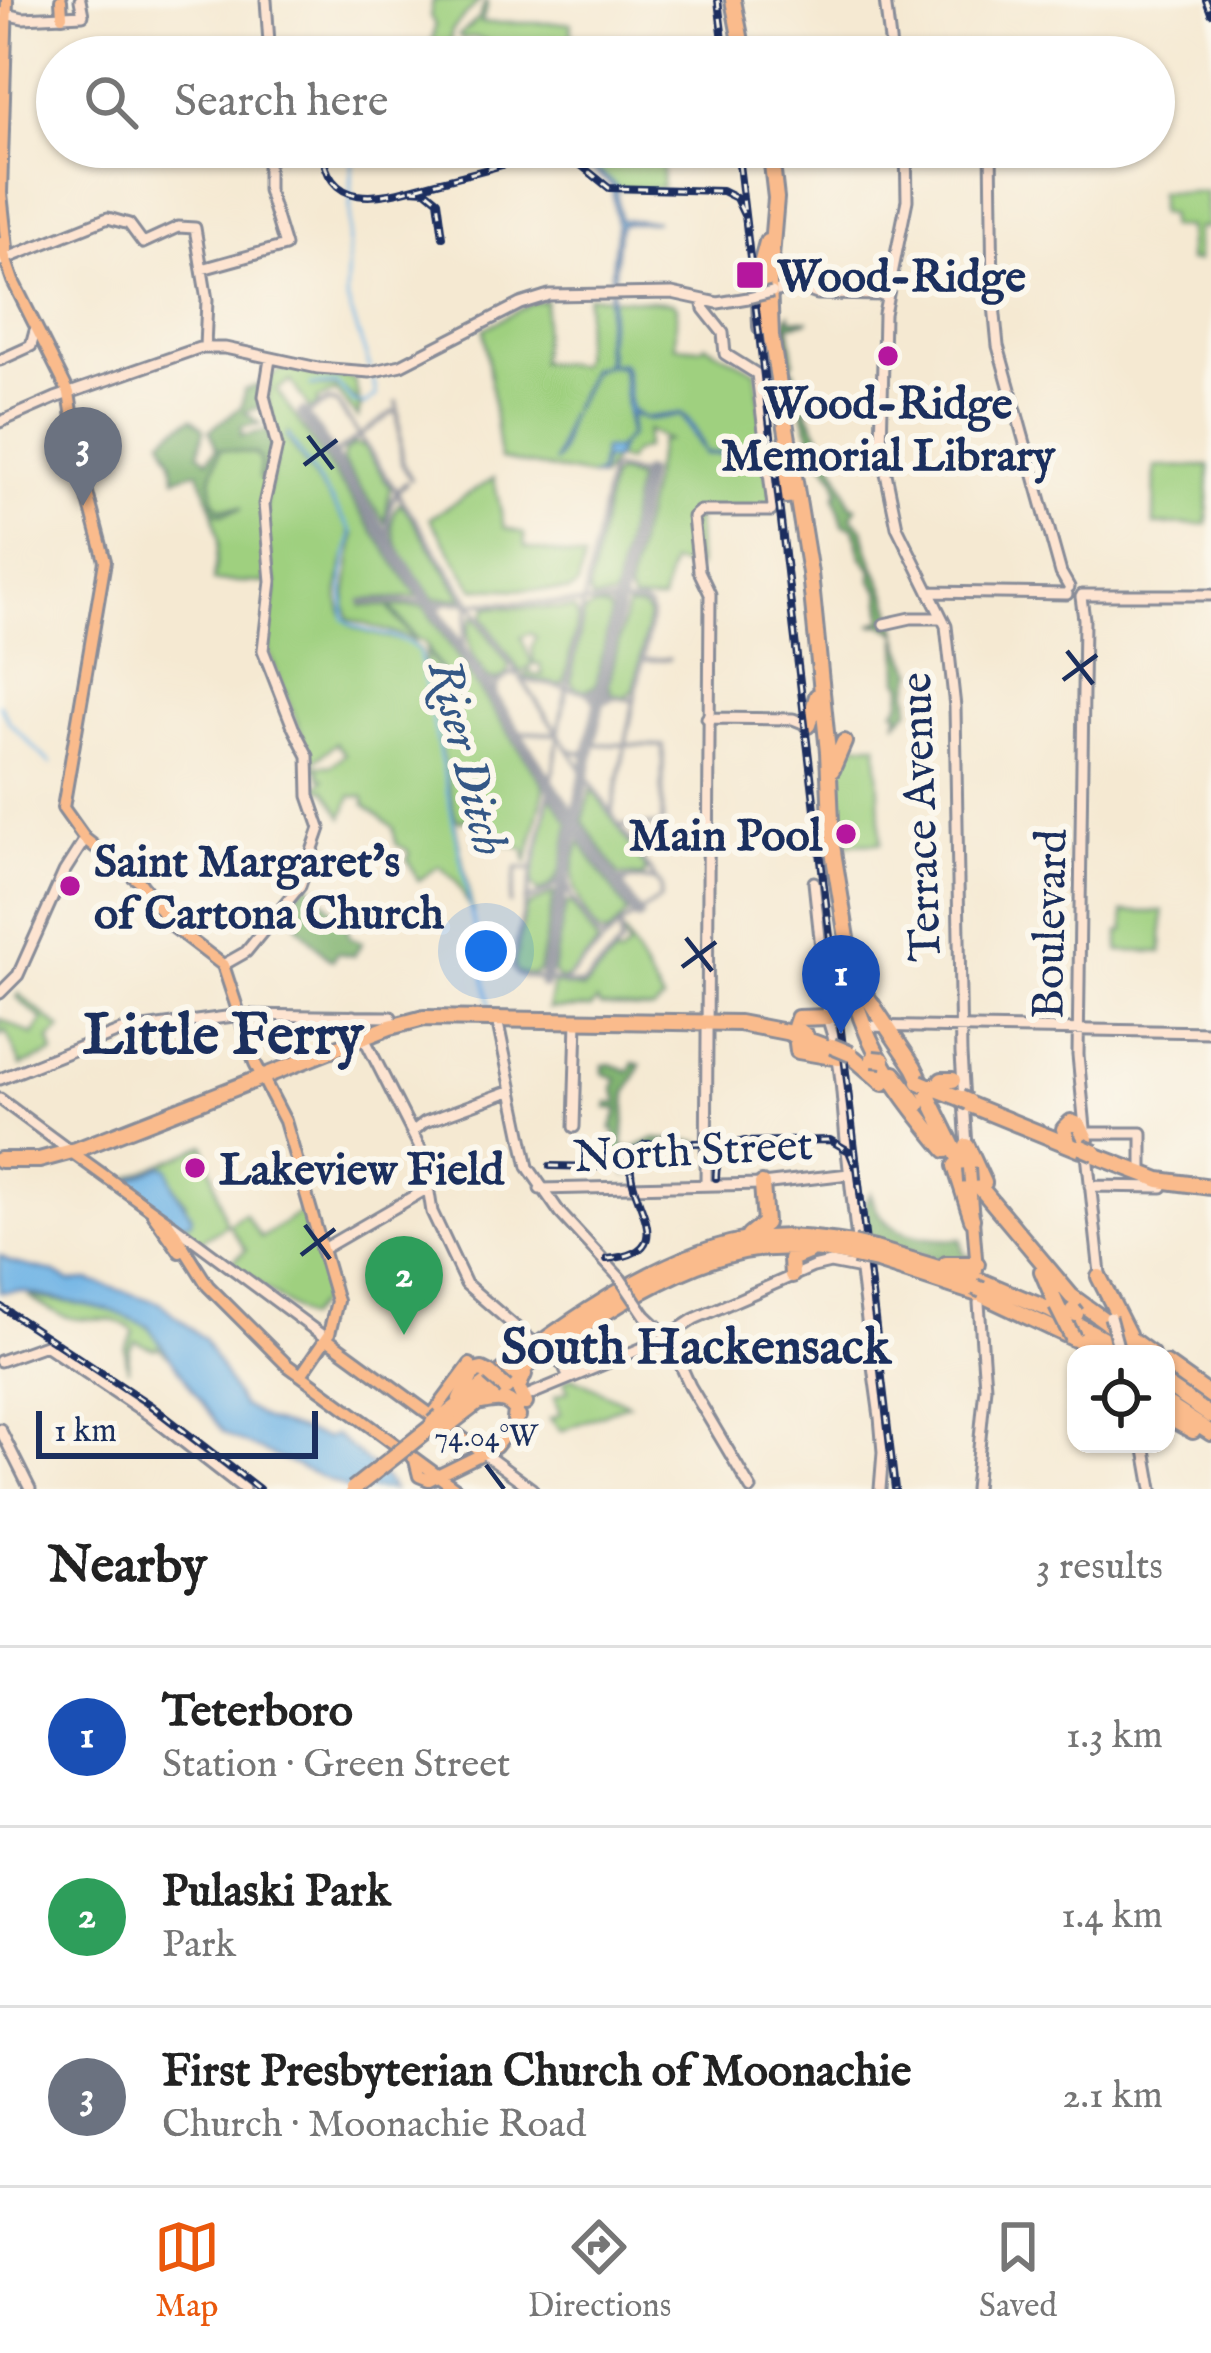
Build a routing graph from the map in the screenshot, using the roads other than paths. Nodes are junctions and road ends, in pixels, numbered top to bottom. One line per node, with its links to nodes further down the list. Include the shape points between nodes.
1 (62, 0): 7 (main road)
2 (80, 0): 7 (street, via 82,15)
3 (266, 0): 8 (street)
4 (885, 0): 10 (street)
5 (730, 3): 9 (highway)
6 (6, 11): 7 (street); 11 (main road); 17 (main road)
7 (62, 16)
8 (269, 36)
9 (737, 36)
10 (889, 36)
11 (0, 144)
12 (268, 168): 22 (street, via 285,246)
13 (769, 168): 20 (highway)
14 (771, 168): 19 (highway)
15 (907, 168): 24 (street, Terrace Avenue)
16 (991, 168): 37 (street, Boulevard, via 998,346)
17 (1, 172): 18 (main road, via 9,178)
18 (1, 187): 21 (main road)
19 (776, 198): 23 (highway); 31 (highway, via 769,298)
20 (771, 226): 23 (highway, via 760,268); 35 (highway, via 765,311)
21 (2, 259): 22 (street, via 109,218 129,224 145,243 195,227); 26 (main road); 30 (main road)
22 (202, 269): 27 (street)
23 (764, 294): 24 (street, via 798,287); 25 (street); 31 (highway); 35 (highway, bridge, via 760,313)
24 (887, 295): 38 (street, Terrace Avenue, via 881,451 897,527)
25 (702, 300): 28 (street, via 612,292 530,300 376,371); 43 (street, via 721,329 724,354 756,371 773,506 693,517 699,571 710,592)
26 (34, 326): 29 (street, via 33,344); 30 (main road)
27 (205, 347): 28 (street); 33 (street)
28 (271, 359): 50 (street, via 264,400 278,446 263,504 272,581 263,650 308,756 321,824 301,886 247,952)
29 (0, 360)
30 (52, 362): 33 (main road)
31 (775, 367): 36 (highway)
32 (55, 398): 33 (main road); 34 (street)
33 (70, 398): 47 (main road, via 105,565 64,811)
34 (0, 422)
35 (780, 423): 36 (highway, via 788,466 781,490)
36 (795, 496): 42 (highway); 46 (highway, via 811,504 803,529 814,619 824,630 817,642)
37 (1073, 591): 38 (street); 39 (street); 64 (street, Boulevard, via 1084,632)
38 (929, 592): 40 (street, Terrace Avenue)
39 (1211, 595)
40 (942, 618): 41 (street); 63 (street, Terrace Avenue, via 955,705)
41 (884, 624)
42 (817, 679): 44 (highway); 49 (highway)
43 (711, 718): 44 (street); 56 (street)
44 (808, 725)
45 (844, 742): 46 (highway)
46 (830, 780): 62 (highway, via 848,952)
47 (85, 839): 50 (main road); 51 (street, via 18,975)
48 (814, 882): 58 (street)
49 (846, 956): 61 (highway); 62 (highway, via 858,995)
50 (223, 965): 52 (main road)
51 (0, 993)
52 (241, 1015): 53 (street); 70 (main road); 71 (street, via 121,1031)
53 (353, 1016): 54 (street); 66 (street)
54 (385, 1017): 55 (highway)
55 (412, 1018): 57 (highway); 66 (highway)
56 (709, 1018): 57 (highway); 59 (highway); 60 (highway); 88 (street)
57 (498, 1019): 59 (highway); 66 (highway, via 413,1020); 73 (street)
58 (821, 1019): 60 (highway, via 800,1014); 67 (highway, via 799,1017); 68 (street)
59 (577, 1020): 77 (street)
60 (767, 1026): 67 (highway); 68 (highway, via 796,1053)
61 (862, 1026): 62 (street); 80 (highway, via 888,1078)
62 (884, 1026): 63 (street); 69 (highway, via 898,1052); 72 (highway)
63 (962, 1028): 64 (street); 75 (street, Terrace Avenue)
64 (1079, 1029): 65 (street); 76 (street, Boulevard)
65 (1211, 1032)
66 (365, 1035): 70 (highway); 78 (street)
67 (806, 1036): 68 (highway)
68 (839, 1055): 69 (highway); 80 (highway); 84 (street)
69 (883, 1066): 72 (highway); 72 (highway, via 930,1120)
70 (261, 1077): 82 (highway); 102 (main road, via 285,1121)
71 (0, 1079)
72 (925, 1086): 75 (highway); 75 (highway, via 942,1080); 92 (highway); 98 (highway, via 956,1156)
73 (510, 1091): 78 (street); 95 (street)
74 (0, 1099): 82 (street)
75 (973, 1101): 79 (highway); 92 (street, Terrace Avenue)
76 (1083, 1112): 79 (highway); 81 (street, Boulevard)
77 (574, 1127)
78 (416, 1128): 91 (street)
79 (1037, 1130): 81 (highway)
80 (930, 1131): 92 (highway); 92 (highway)
81 (1084, 1146): 85 (highway); 85 (highway); 85 (street, via 1142,1133); 89 (street, Boulevard)
82 (78, 1149): 83 (highway); 94 (main road); 96 (main road); 97 (main road)
83 (0, 1160)
84 (849, 1174): 87 (street, North Street); 105 (street)
85 (1140, 1177): 89 (street); 90 (highway); 93 (street)
86 (125, 1178): 96 (main road)
87 (764, 1184): 88 (street, North Street); 99 (highway, via 772,1221); 101 (highway, via 764,1226)
88 (706, 1185): 95 (street, North Street)
89 (1090, 1186): 110 (street, Boulevard)
90 (1208, 1186): 93 (highway)
91 (428, 1187): 102 (street); 126 (street, bridge, via 466,1284)
92 (972, 1187): 98 (highway); 98 (highway); 111 (main road, Terrace Avenue)
93 (1162, 1187)
94 (98, 1188)
95 (540, 1189): 116 (street, bridge)
96 (136, 1197): 100 (main road)
97 (151, 1211): 100 (street); 112 (main road)
98 (1015, 1232): 108 (highway); 114 (highway)
99 (800, 1237): 101 (highway); 105 (highway)
100 (185, 1239): 112 (main road); 117 (street)
101 (727, 1245): 127 (highway, via 638,1283)
102 (321, 1250): 117 (main road, via 337,1308)
103 (754, 1250): 104 (highway); 109 (highway, via 778,1257); 126 (highway, via 677,1275)
104 (830, 1251): 105 (highway); 109 (highway, via 796,1254)
105 (855, 1254): 106 (highway, bridge); 109 (street); 141 (highway, via 770,1244 696,1262 573,1330); 155 (street, via 883,1452)
106 (876, 1255): 107 (highway); 111 (highway)
107 (916, 1266): 111 (highway); 111 (highway)
108 (1045, 1267): 114 (highway); 115 (highway)
109 (790, 1276): 116 (street)
110 (1100, 1277): 115 (street, Boulevard); 124 (highway)
111 (978, 1283): 113 (highway); 121 (highway); 156 (street, via 985,1387)
112 (213, 1292): 130 (main road)
113 (1012, 1300): 115 (highway); 118 (highway); 120 (highway)
114 (1069, 1310): 119 (highway, bridge); 122 (highway)
115 (1110, 1319): 123 (street, Boulevard, bridge); 125 (highway)
116 (668, 1337): 131 (street); 154 (street)
117 (327, 1339): 130 (main road); 141 (main road)
118 (1083, 1345)
119 (1087, 1345)
120 (1107, 1345)
121 (1108, 1345)
122 (1114, 1345)
123 (1122, 1345)
124 (1140, 1345)
125 (1140, 1345)
126 (546, 1356): 131 (street); 137 (highway, via 520,1377); 138 (highway)
127 (521, 1357): 129 (highway); 141 (highway)
128 (0, 1361): 147 (street, via 45,1345)
129 (479, 1365): 137 (highway, bridge); 141 (main road); 141 (highway)
130 (301, 1375): 144 (main road)
131 (569, 1378): 137 (street)
132 (1175, 1386): 136 (highway)
133 (1175, 1387): 139 (highway)
134 (1175, 1390): 139 (highway)
135 (1175, 1394): 143 (highway)
136 (1211, 1396)
137 (520, 1403): 138 (highway); 145 (main road, via 498,1442)
138 (476, 1404): 141 (highway)
139 (1211, 1416)
140 (1175, 1420): 143 (highway)
141 (440, 1423): 144 (highway); 145 (main road)
142 (0, 1429): 149 (street)
143 (1211, 1436)
144 (413, 1449): 148 (main road, via 422,1479); 152 (highway, bridge)
145 (482, 1453): 148 (main road); 153 (street)
146 (1146, 1453): 157 (street)
147 (227, 1476): 150 (street); 151 (street)
148 (447, 1478)
149 (30, 1489)
150 (231, 1489)
151 (244, 1489)
152 (361, 1489)
153 (532, 1489)
154 (751, 1489)
155 (880, 1489)
156 (975, 1489)
157 (1152, 1489)

